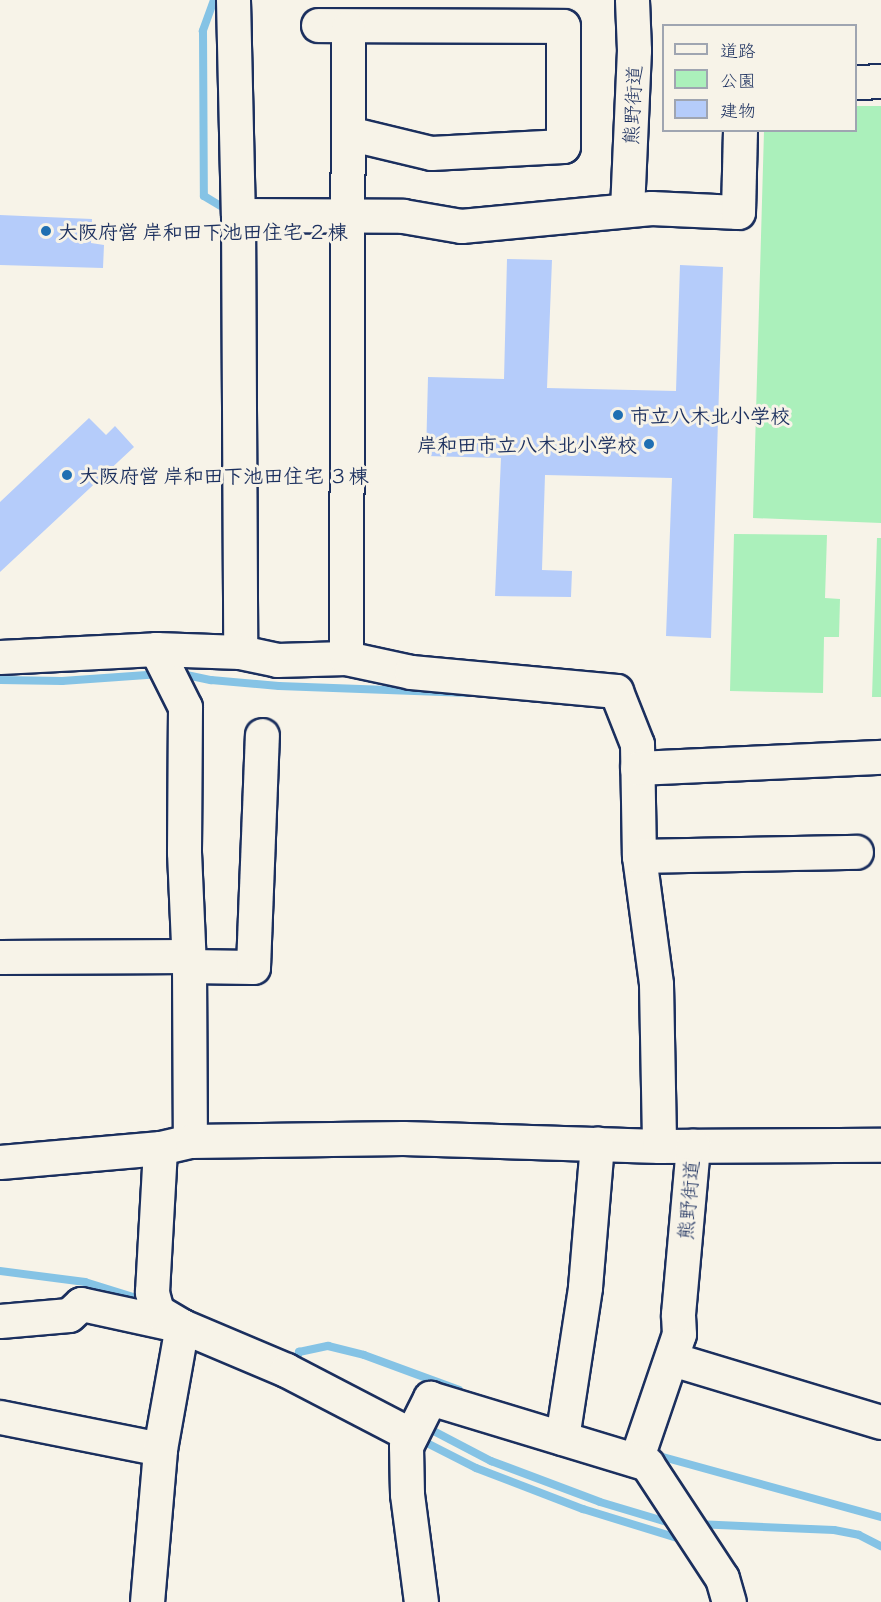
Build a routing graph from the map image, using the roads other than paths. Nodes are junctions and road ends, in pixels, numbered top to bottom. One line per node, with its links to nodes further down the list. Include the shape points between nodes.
1 (233, 0): 8 (street)
2 (632, 0): 7 (street, 熊野街道, via 634,50)
3 (881, 81): 4 (street)
4 (857, 82)
5 (740, 132): 7 (street, via 738,212)
6 (348, 133): 6 (street, via 333,27 562,26 563,146 431,153); 9 (street)
7 (627, 210): 9 (street, via 461,226 403,216)
8 (238, 215): 9 (street); 11 (street)
9 (348, 215): 13 (street)
10 (156, 649): 11 (street); 12 (street); 20 (street, via 185,707 184,852)
11 (240, 652): 13 (street, via 277,660)
12 (0, 657)
13 (346, 658): 16 (street, 熊野街道, via 411,672 616,691 637,744)
14 (262, 735): 20 (street, via 253,967)
15 (881, 757): 16 (street)
16 (637, 768): 18 (street, 熊野街道)
17 (856, 852): 18 (street)
18 (639, 856): 24 (street, 熊野街道, via 656,984)
19 (0, 957): 20 (street)
20 (189, 961): 22 (street)
21 (597, 1143): 22 (street, via 403,1138); 24 (street); 33 (street, via 585,1287)
22 (175, 1145): 26 (street); 27 (street)
23 (881, 1145): 25 (street)
24 (659, 1146): 25 (street, 熊野街道)
25 (693, 1146): 29 (street, 熊野街道, via 679,1334)
26 (0, 1162)
27 (164, 1310): 28 (street, via 81,1304 69,1315); 32 (street); 34 (street)
28 (0, 1322)
29 (672, 1359): 31 (street); 35 (street, 熊野街道)
30 (0, 1417): 34 (street)
31 (881, 1422)
32 (415, 1427): 33 (street, via 430,1398); 38 (street, via 406,1446 407,1494)
33 (562, 1438): 35 (street)
34 (160, 1449): 37 (street)
35 (636, 1460): 36 (street, via 646,1464)
36 (735, 1600)
37 (147, 1602)
38 (421, 1602)

